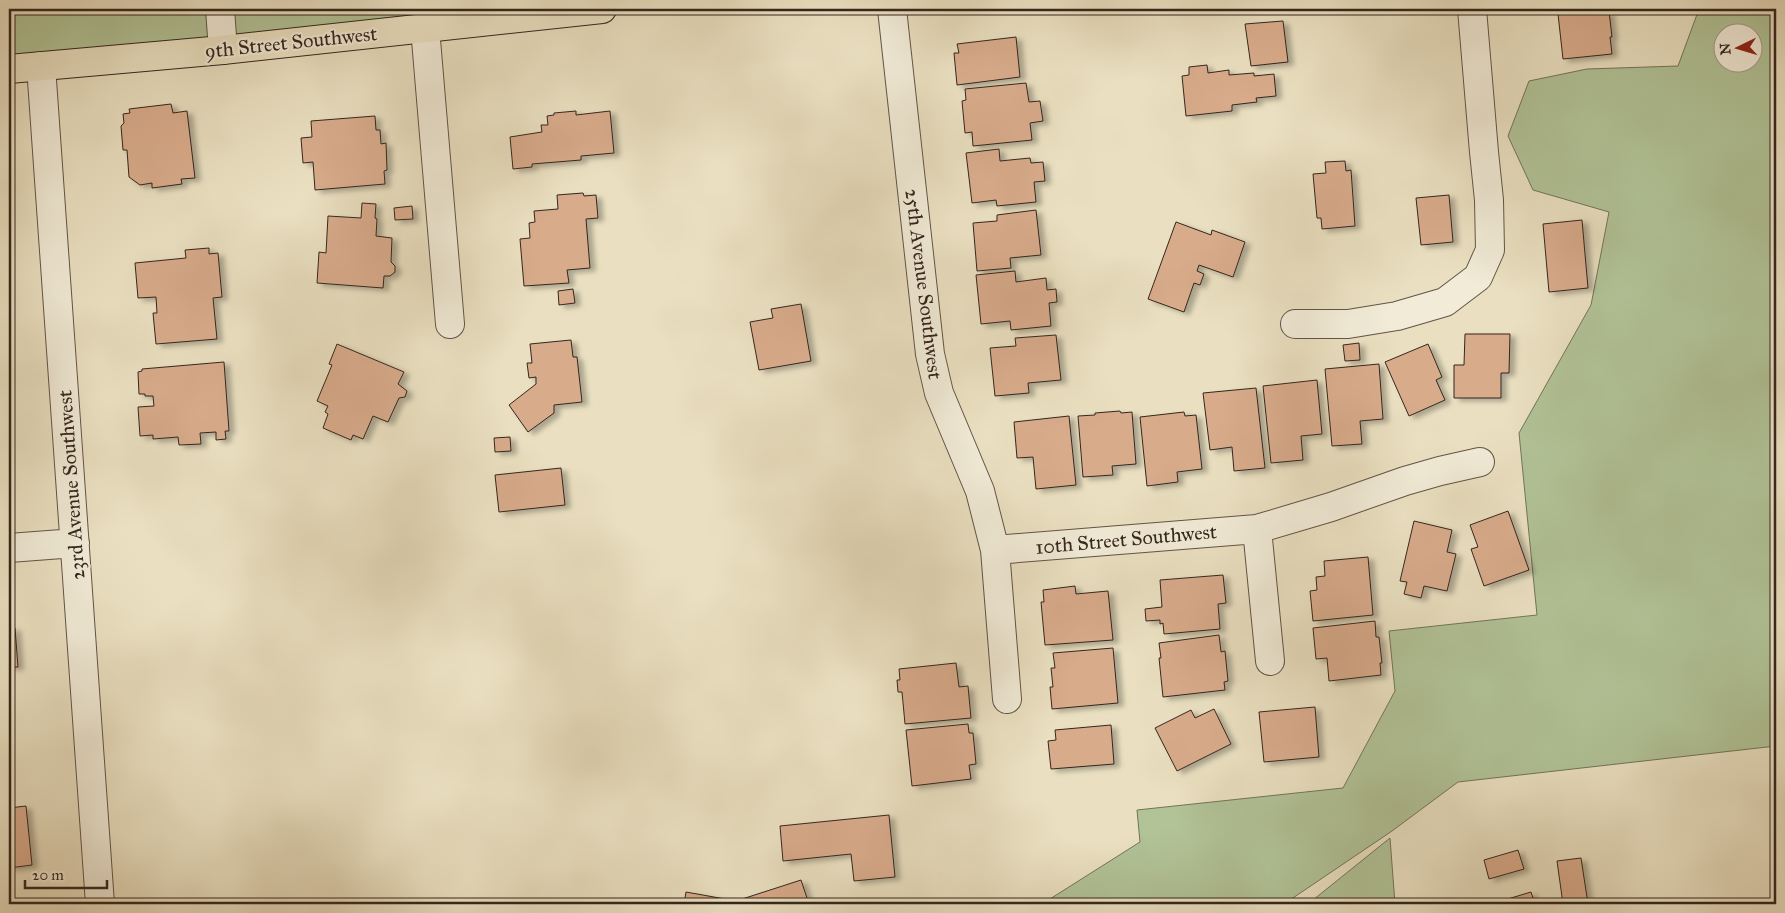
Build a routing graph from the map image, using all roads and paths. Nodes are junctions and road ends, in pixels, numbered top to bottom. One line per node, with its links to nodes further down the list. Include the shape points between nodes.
1 (220, 9): 6 (street)
2 (602, 9): 5 (main road, 9th Street Southwest)
3 (892, 9): 15 (street, 25th Avenue Southwest, via 930,354 939,393 980,491)
4 (1472, 9): 10 (street, via 1489,200 1490,250 1478,277 1445,302 1397,316 1348,324)
5 (425, 28): 6 (main road, 9th Street Southwest); 9 (street)
6 (224, 50): 7 (main road, 9th Street Southwest)
7 (41, 66): 8 (main road, 9th Street Southwest); 13 (street, 23rd Avenue Southwest)
8 (9, 68)
9 (450, 324)
10 (1295, 324)
11 (1480, 462): 12 (street, 10th Street Southwest, via 1405,481)
12 (1257, 529): 15 (street, 10th Street Southwest); 16 (street)
13 (75, 543): 14 (street); 18 (street, 23rd Avenue Southwest)
14 (9, 548)
15 (995, 550): 17 (street, 25th Avenue Southwest)
16 (1270, 661)
17 (1007, 699)
18 (100, 904)

